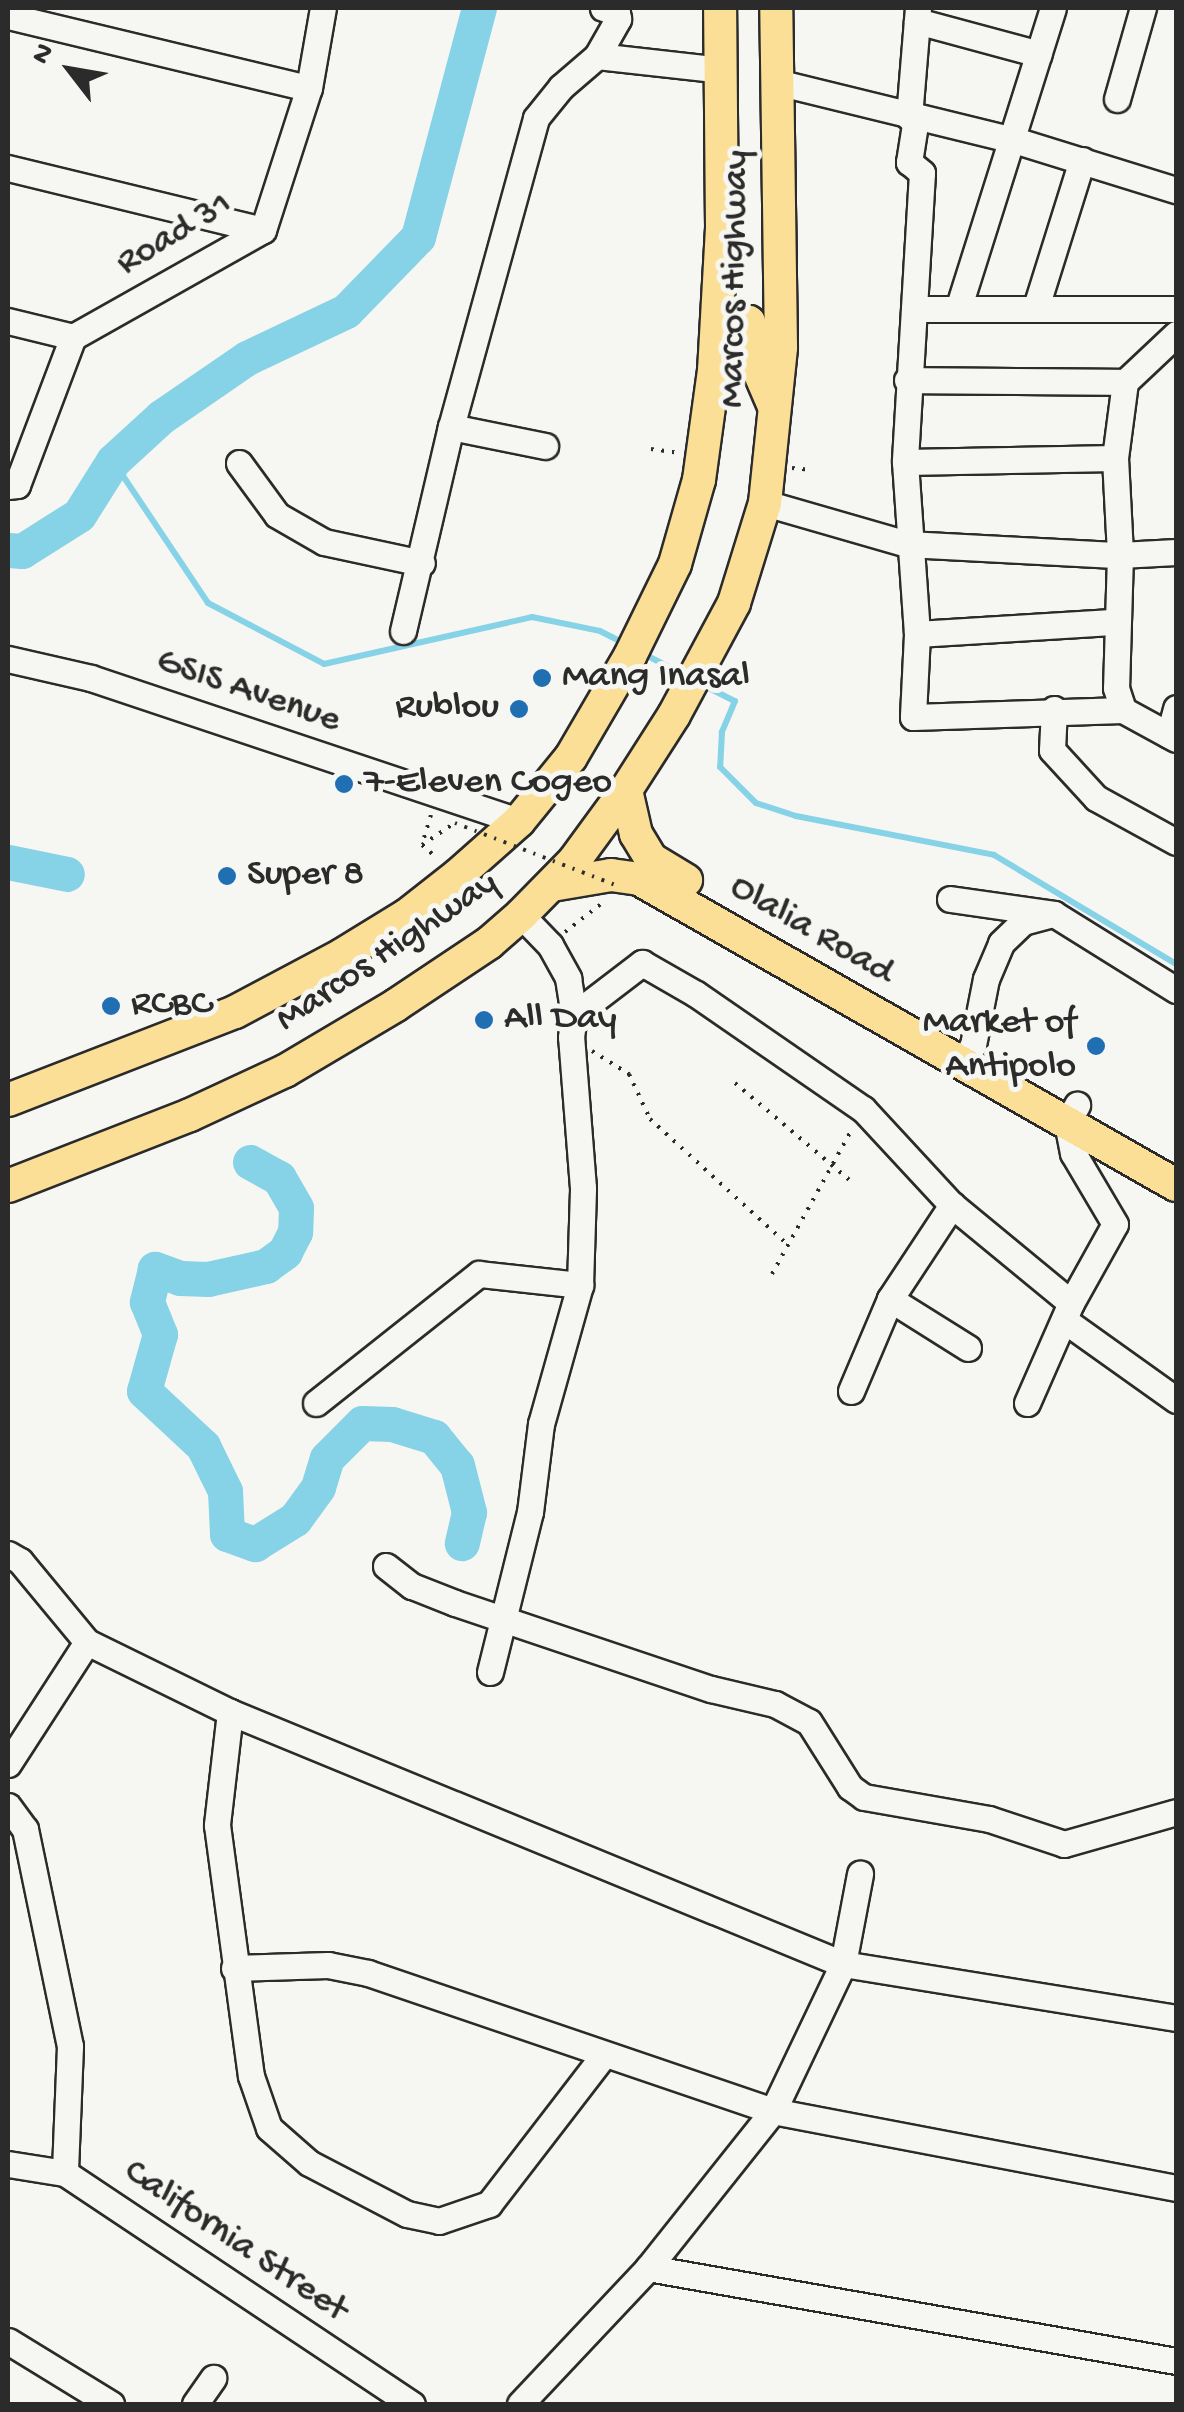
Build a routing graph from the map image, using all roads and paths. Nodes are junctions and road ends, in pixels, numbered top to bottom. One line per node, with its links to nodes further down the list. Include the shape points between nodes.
1 (323, 8): 13 (street, Road 31)
2 (603, 8): 10 (street, via 618,20)
3 (720, 8): 11 (main road, Marcos Highway)
4 (776, 8): 12 (main road, Marcos Highway)
5 (1054, 8): 9 (street)
6 (1143, 8): 14 (street)
7 (918, 14): 9 (street); 15 (street)
8 (8, 16): 13 (street)
9 (1040, 54): 16 (street)
10 (597, 56): 11 (street); 32 (street, via 536,118)
11 (720, 70): 28 (main road, Marcos Highway, via 722,226)
12 (777, 82): 15 (street); 31 (main road, Marcos Highway)
13 (309, 88): 20 (street, Road 31)
14 (1116, 99)
15 (912, 118): 16 (street); 23 (street, via 910,162 922,173)
16 (1014, 140): 17 (street); 21 (street)
17 (1082, 160): 19 (street); 22 (street)
18 (8, 168): 20 (street)
19 (1176, 186)
20 (263, 230): 27 (street, Road 31)
21 (959, 306): 22 (street); 23 (street)
22 (1036, 308): 24 (street)
23 (914, 309): 29 (street)
24 (1176, 309)
25 (8, 320): 27 (street)
26 (1176, 334): 30 (street)
27 (73, 337): 41 (street, via 17,485)
28 (714, 372): 31 (main road, via 733,324 749,322 754,360); 35 (main road, Marcos Highway)
29 (907, 380): 30 (street); 37 (street)
30 (1125, 382): 36 (street)
31 (776, 412): 39 (main road, Marcos Highway)
32 (451, 427): 33 (street); 46 (street)
33 (546, 446)
34 (651, 449): 35 (path)
35 (703, 456): 57 (main road, Marcos Highway, via 675,564 648,621 571,758)
36 (1116, 458): 37 (street); 45 (street)
37 (904, 462): 43 (street)
38 (239, 463): 46 (street, via 277,515 324,542)
39 (770, 465): 40 (path); 42 (main road, Marcos Highway)
40 (812, 470)
41 (8, 486)
42 (765, 503): 43 (street); 55 (main road, Marcos Highway, via 734,603)
43 (907, 544): 45 (street); 49 (street)
44 (1176, 552): 45 (street)
45 (1120, 555): 47 (street)
46 (422, 563): 48 (street)
47 (1116, 622): 49 (street); 53 (street, via 1116,688)
48 (403, 631)
49 (918, 634): 52 (street, via 914,717)
50 (8, 659): 56 (street, GSIS Avenue, via 91,678)
51 (1176, 708): 54 (street)
52 (1054, 709): 53 (street); 58 (street, via 1052,750 1096,798)
53 (1124, 710): 54 (street)
54 (1173, 737)
55 (626, 790): 62 (main road, Marcos Highway); 69 (main road, Olalia Road, via 650,860)
56 (438, 797): 57 (street, GSIS Avenue); 59 (path)
57 (519, 821): 60 (main road, Marcos Highway)
58 (1176, 842)
59 (422, 845): 60 (path); 61 (path, bridge, via 455,823)
60 (458, 876): 71 (main road, Marcos Highway, via 407,915 235,1012)
61 (628, 882): 62 (main road, Olalia Road, via 611,874); 66 (path); 69 (main road, Olalia Road)
62 (552, 886): 65 (main road, Marcos Highway)
63 (950, 900): 64 (street)
64 (1054, 914): 67 (street); 69 (street, via 1023,922 1001,942)
65 (521, 916): 66 (street); 78 (main road, Marcos Highway, via 396,1005 285,1072)
66 (550, 945): 68 (street, via 568,978)
67 (1176, 990)
68 (572, 1026): 72 (street, via 642,963 752,1028); 80 (path, via 629,1074 650,1119); 82 (street)
69 (968, 1054): 73 (main road, Olalia Road)
70 (735, 1082): 75 (path)
71 (8, 1100)
72 (863, 1109): 75 (path); 79 (street)
73 (1072, 1114): 74 (main road, Olalia Road); 77 (main road, Olalia Road); 84 (street, via 1073,1153 1114,1224)
74 (1176, 1162)
75 (833, 1166): 76 (path); 80 (path)
76 (854, 1184)
77 (1176, 1185)
78 (8, 1186)
79 (952, 1205): 83 (street); 84 (street)
80 (788, 1244): 81 (path)
81 (772, 1274)
82 (580, 1285): 88 (street, via 478,1274); 92 (street, via 541,1424 530,1512)
83 (890, 1299): 85 (street); 86 (street)
84 (1067, 1311): 87 (street); 89 (street)
85 (968, 1348)
86 (851, 1391)
87 (1176, 1400)
88 (316, 1404)
89 (1027, 1404)
90 (8, 1554): 93 (street)
91 (386, 1566): 92 (street, via 436,1596)
92 (505, 1618): 94 (street); 98 (street, via 711,1689 775,1704 809,1722 864,1798 989,1819 1064,1844)
93 (87, 1642): 95 (street); 96 (street)
94 (490, 1672)
95 (230, 1712): 100 (street); 101 (street, via 218,1826)
96 (8, 1764)
97 (8, 1806): 106 (street, via 25,1829 70,2046)
98 (1176, 1812)
99 (860, 1874): 100 (street)
100 (843, 1964): 102 (street); 104 (street)
101 (234, 1968): 103 (street, via 328,1965 368,1973); 103 (street, via 252,2076 269,2128 309,2163 407,2214 439,2222 490,2204)
102 (1176, 2018)
103 (603, 2056): 104 (street)
104 (773, 2111): 107 (street); 108 (street)
105 (8, 2164): 106 (street, California Street)
106 (65, 2173): 114 (street, California Street)
107 (1176, 2188)
108 (648, 2268): 110 (street); 115 (street)
109 (8, 2341): 112 (street)
110 (1176, 2361)
111 (213, 2378): 113 (street)
112 (111, 2404)
113 (195, 2404)
114 (412, 2404)
115 (520, 2404)

